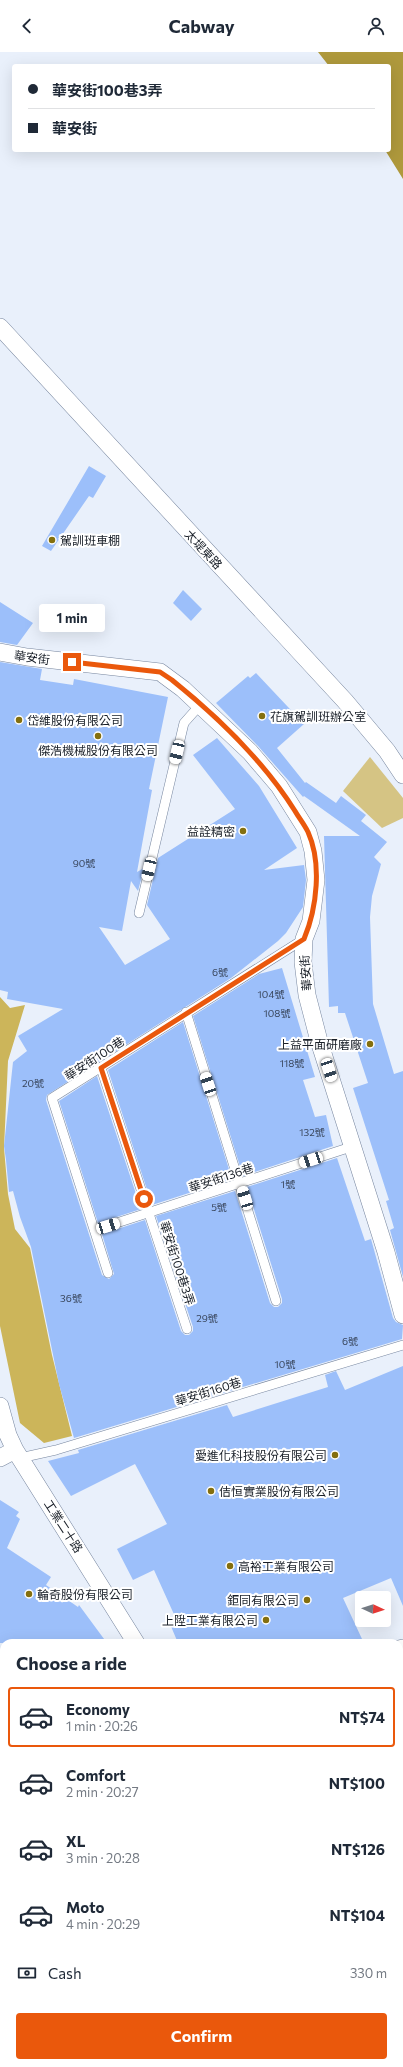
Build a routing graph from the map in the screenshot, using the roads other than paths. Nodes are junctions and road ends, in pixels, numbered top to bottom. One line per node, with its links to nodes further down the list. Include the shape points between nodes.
1 (0, 327): 4 (street, 太堤東路, via 345,701 387,751)
2 (0, 652): 3 (street, 華安街, via 160,672)
3 (200, 705): 5 (lane, via 184,723); 6 (street, 華安街, via 250,752 279,786 308,832 314,851 316,880 311,921)
4 (403, 775)
5 (139, 913)
6 (304, 939): 7 (lane, 華安街100巷); 9 (street, 華安街, via 303,962 307,995)
7 (186, 1012): 8 (lane, 華安街100巷); 10 (lane)
8 (101, 1068): 11 (lane, 華安街100巷3弄); 12 (lane, 華安街100巷, via 52,1098)
9 (354, 1146): 10 (lane, 華安街136巷); 15 (street, 華安街)
10 (240, 1184): 11 (lane, 華安街136巷); 14 (lane)
11 (149, 1213): 12 (lane, 華安街136巷); 16 (lane, 華安街100巷3弄)
12 (95, 1230): 13 (lane, 華安街100巷)
13 (108, 1273)
14 (276, 1301)
15 (403, 1315)
16 (187, 1329)
17 (403, 1345): 19 (lane, 華安街160巷, via 56,1450)
18 (0, 1406): 19 (street, 工業二十路)
19 (12, 1455): 20 (street, 工業二十路)
20 (133, 1639)

